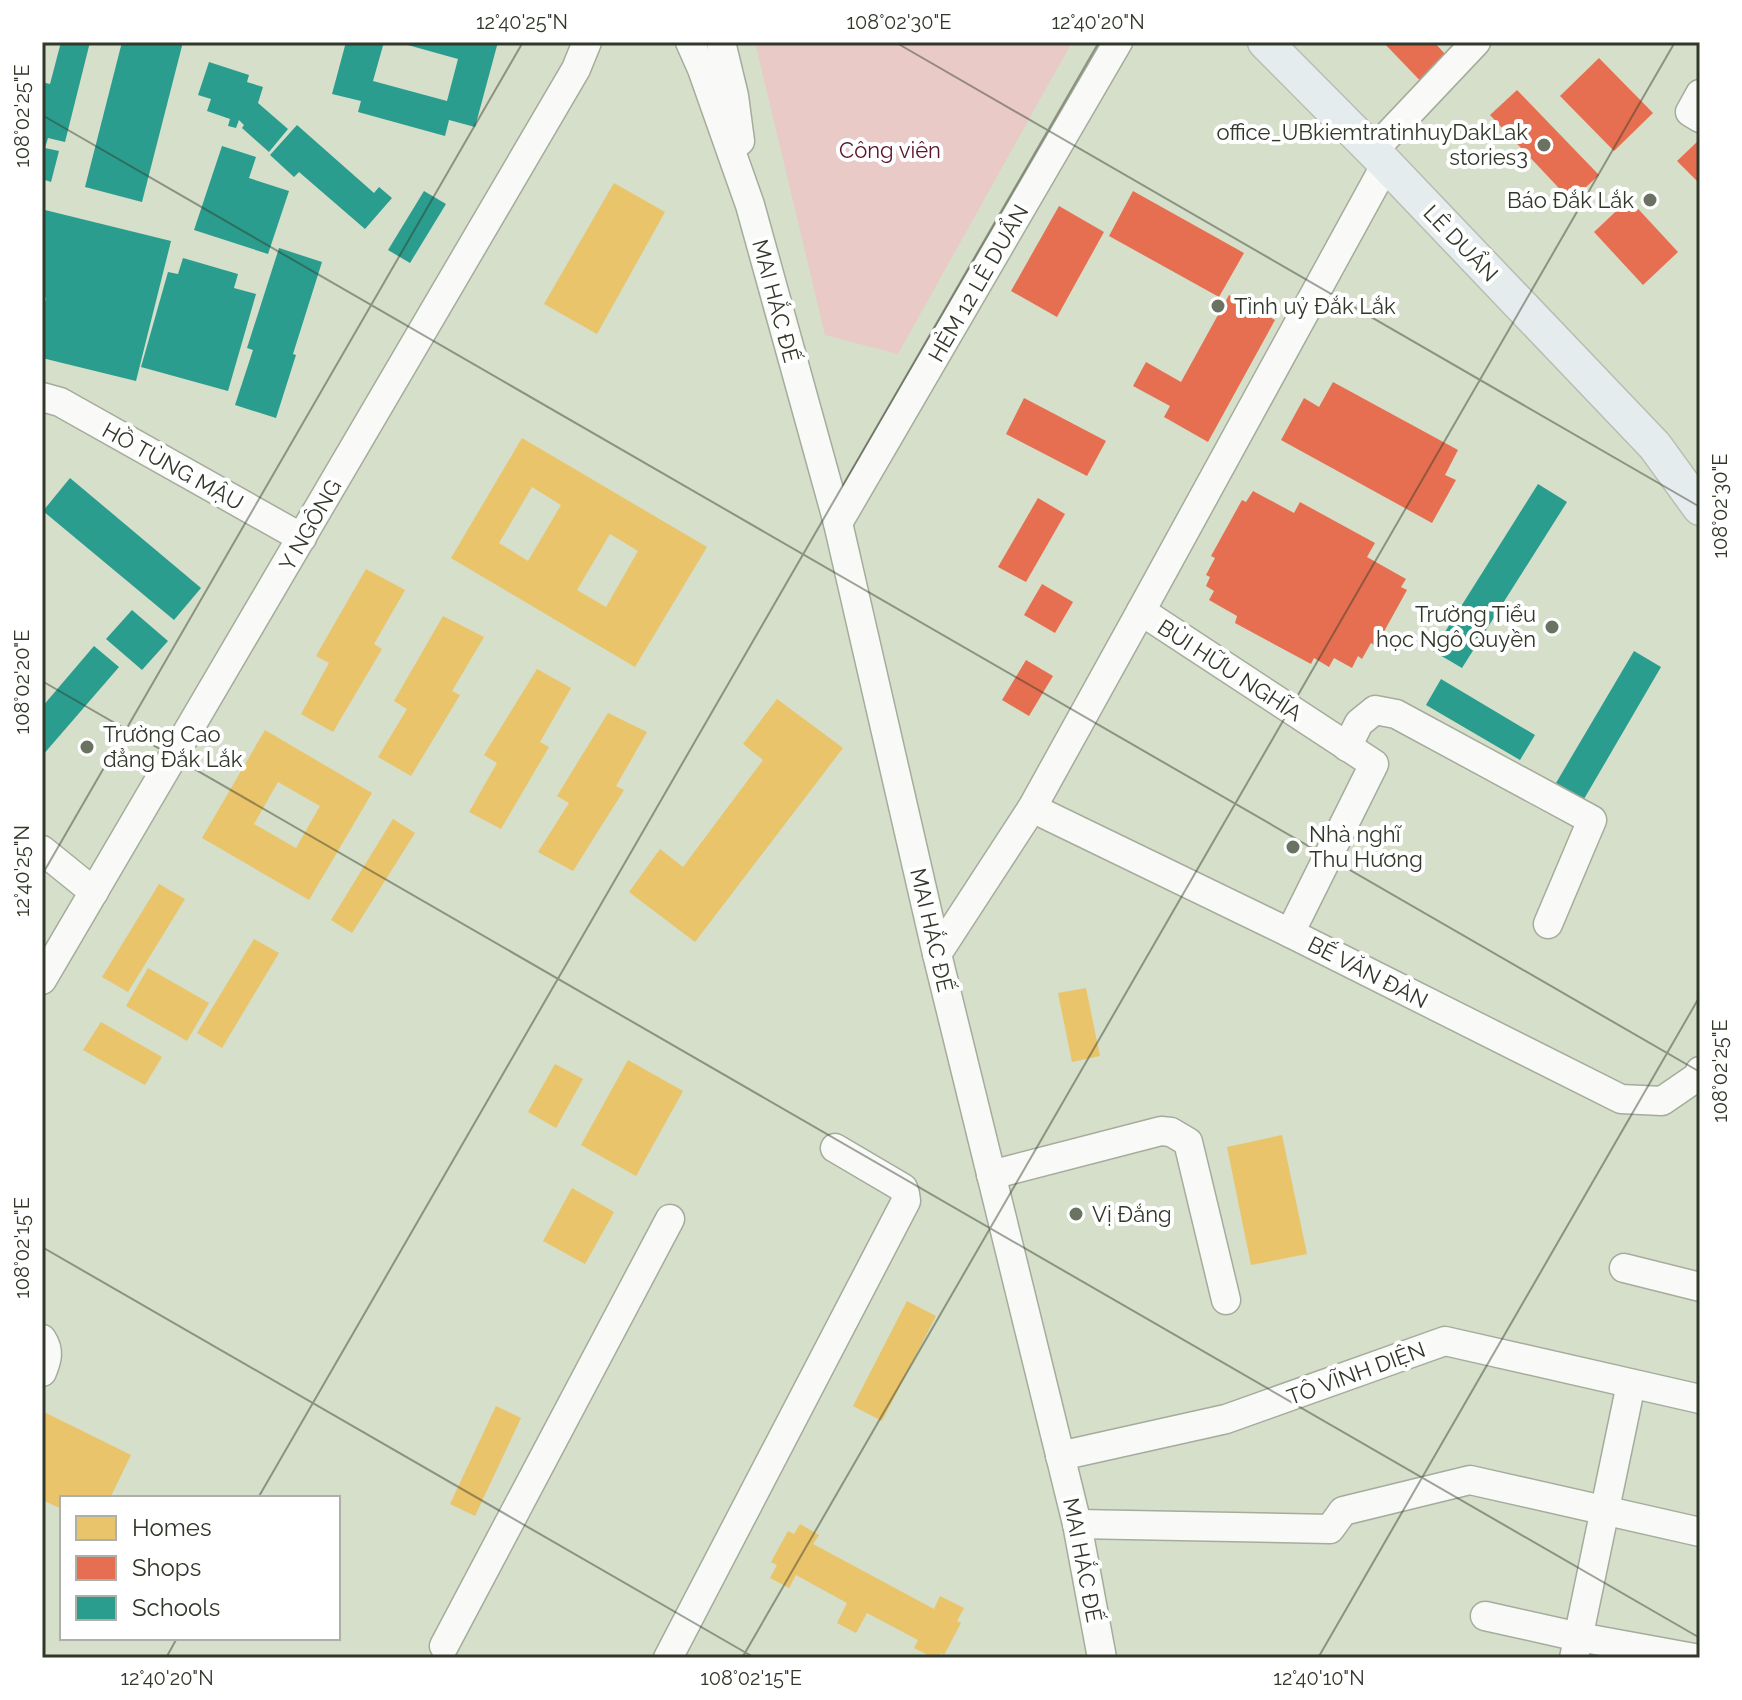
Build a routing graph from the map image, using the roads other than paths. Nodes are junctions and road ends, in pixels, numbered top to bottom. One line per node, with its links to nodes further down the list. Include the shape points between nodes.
1 (587, 42): 8 (street, Y NGÔNG)
2 (605, 42): 8 (street, Y NGÔNG)
3 (690, 42): 12 (street, MAI HẮC ĐẾ)
4 (721, 42): 12 (street, MAI HẮC ĐẾ)
5 (1118, 42): 17 (street, HẺM 12 LÊ DUẨN)
6 (1265, 42): 11 (main road, LÊ DUẨN)
7 (1476, 42): 11 (street)
8 (576, 69): 18 (street, Y NGÔNG)
9 (1700, 94): 10 (street, via 1690,112)
10 (1700, 118)
11 (1380, 158): 14 (main road, LÊ DUẨN); 19 (street)
12 (750, 205): 17 (street, MAI HẮC ĐẾ)
13 (42, 397): 18 (street, HỒ TÙNG MẬU, via 60,402)
14 (1655, 446): 15 (main road, LÊ DUẨN); 16 (main road, LÊ DUẨN)
15 (1700, 478)
16 (1700, 508)
17 (838, 523): 26 (street, MAI HẮC ĐẾ)
18 (302, 538): 23 (street, Y NGÔNG)
19 (1141, 611): 20 (street, BÙI HỮU NGHĨA); 21 (street, BÙI HỮU NGHĨA)
20 (1347, 747): 24 (street, via 1359,723 1375,710 1396,714 1592,820); 25 (street, BÙI HỮU NGHĨA, via 1374,764)
21 (1032, 808): 25 (street, BẾ VĂN ĐÀN); 26 (street, BÙI HỮU NGHĨA)
22 (42, 850): 23 (street)
23 (94, 892): 27 (street, Y NGÔNG)
24 (1548, 924)
25 (1290, 933): 28 (street, BẾ VĂN ĐÀN, via 1621,1099 1662,1101)
26 (937, 954): 30 (street, MAI HẮC ĐẾ)
27 (42, 980)
28 (1700, 1071)
29 (835, 1148): 46 (street, via 903,1188 906,1201)
30 (991, 1175): 34 (street, via 1161,1131 1179,1135 1188,1142); 39 (street, MAI HẮC ĐẾ)
31 (670, 1219): 44 (street)
32 (1624, 1268): 33 (street)
33 (1700, 1287)
34 (1226, 1300)
35 (42, 1339): 36 (street, via 47,1357)
36 (42, 1372)
37 (1631, 1384): 38 (street, TÔ VĨNH DIỆN); 39 (street, TÔ VĨNH DIỆN, via 1445,1341 1226,1419); 40 (street)
38 (1700, 1399)
39 (1060, 1456): 41 (street, MAI HẮC ĐẾ)
40 (1605, 1510): 41 (street, via 1470,1480 1343,1511 1330,1529); 42 (street); 45 (street)
41 (1077, 1524): 47 (street, MAI HẮC ĐẾ)
42 (1700, 1532)
43 (1485, 1616): 45 (street)
44 (444, 1646)
45 (1577, 1648): 48 (street)
46 (668, 1658)
47 (1102, 1658)
48 (1694, 1658)

